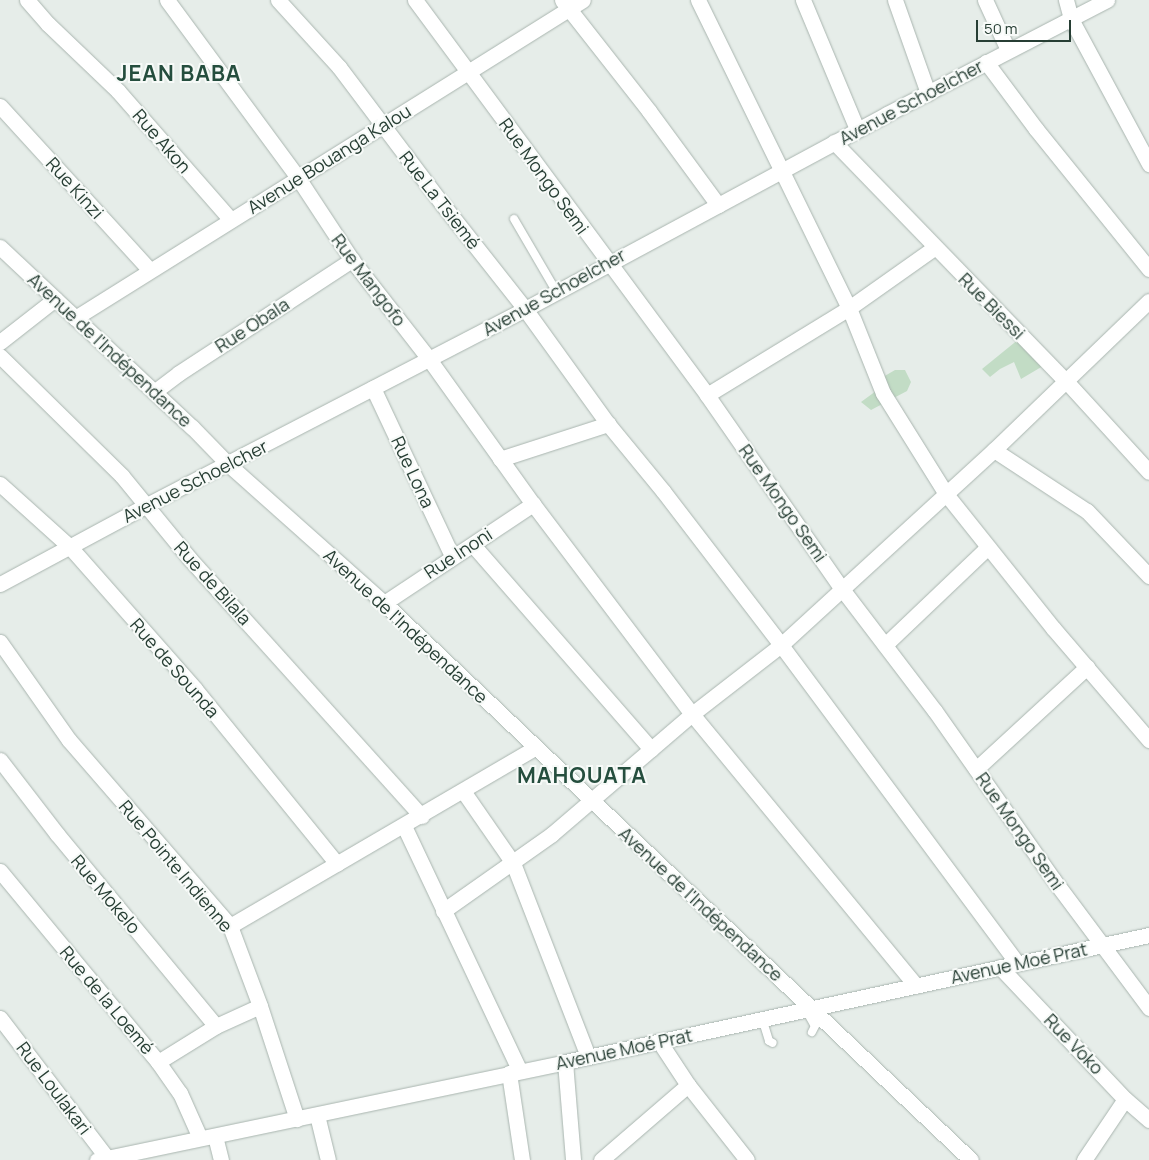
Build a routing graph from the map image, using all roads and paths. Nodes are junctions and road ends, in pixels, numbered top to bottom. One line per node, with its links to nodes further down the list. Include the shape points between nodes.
1 (27, 0): 27 (street, Rue Akon, via 118,91)
2 (168, 0): 24 (street, Rue Mangofo)
3 (278, 0): 19 (street, Rue La Tsiemé, via 339,67)
4 (415, 0): 16 (street, Rue Mongo Semi)
5 (583, 0): 12 (street, Avenue Bouanga Kalou)
6 (698, 0): 23 (street)
7 (803, 0): 20 (street)
8 (895, 0): 17 (street)
9 (985, 0): 14 (street)
10 (1066, 0): 13 (street)
11 (1107, 0): 13 (street, Avenue Schoelcher)
12 (566, 4): 16 (street, Avenue Bouanga Kalou); 25 (street)
13 (1071, 19): 14 (street, Avenue Schoelcher); 22 (street)
14 (1008, 50): 15 (street, Avenue Schoelcher)
15 (986, 62): 17 (street, Avenue Schoelcher); 32 (street)
16 (468, 72): 19 (street, Avenue Bouanga Kalou); 31 (street, Rue Mongo Semi)
17 (928, 94): 20 (street, Avenue Schoelcher)
18 (0, 106): 33 (street, Rue Kinzi)
19 (383, 125): 24 (street, Avenue Bouanga Kalou); 38 (street, Rue La Tsiemé)
20 (857, 130): 21 (street, Avenue Schoelcher)
21 (834, 142): 23 (street, Avenue Schoelcher); 29 (street, Rue Biessi)
22 (1149, 164)
23 (782, 170): 25 (street, Avenue Schoelcher); 37 (street)
24 (298, 178): 27 (street, Avenue Bouanga Kalou); 30 (street, Rue Mangofo)
25 (718, 205): 31 (street, Avenue Schoelcher)
26 (514, 218): 34 (lane)
27 (231, 220): 33 (street, Avenue Bouanga Kalou)
28 (0, 247): 35 (street, Avenue de l'Indépendance)
29 (934, 248): 37 (street); 43 (street, Rue Biessi)
30 (352, 260): 42 (street, Rue Mangofo); 45 (street, Rue Obala, via 179,372)
31 (608, 262): 34 (street, Avenue Schoelcher); 46 (street, Rue Mongo Semi)
32 (1149, 268)
33 (150, 270): 39 (street, Avenue Bouanga Kalou)
34 (556, 291): 38 (street, Avenue Schoelcher)
35 (54, 299): 39 (street, Avenue de l'Indépendance); 40 (street)
36 (1149, 301): 43 (street)
37 (849, 308): 46 (street); 53 (street, via 883,393)
38 (525, 309): 42 (street, Avenue Schoelcher); 47 (street, Rue La Tsiemé)
39 (74, 318): 45 (street, Avenue de l'Indépendance)
40 (0, 342)
41 (0, 356): 55 (street, Rue de Bilala, via 95,448)
42 (429, 359): 44 (street, Avenue Schoelcher); 49 (street, Rue Mangofo)
43 (1066, 381): 48 (street); 51 (street, Rue Biessi)
44 (372, 388): 50 (street, Avenue Schoelcher); 59 (street, Rue Lona)
45 (154, 392): 50 (street, Avenue de l'Indépendance)
46 (707, 395): 62 (street, Rue Mongo Semi)
47 (608, 424): 49 (street); 65 (street, Rue La Tsiemé)
48 (994, 450): 53 (street); 60 (street, via 1087,511)
49 (500, 459): 54 (street, Rue Mangofo)
50 (228, 464): 55 (street, Avenue Schoelcher); 63 (street, Avenue de l'Indépendance)
51 (1149, 472)
52 (0, 484): 57 (street, Rue de Sounda)
53 (946, 494): 58 (street); 62 (street)
54 (533, 504): 56 (street, Rue Inoni); 68 (street, Rue Mangofo)
55 (145, 506): 57 (street, Avenue Schoelcher); 76 (street, Rue de Bilala)
56 (473, 545): 59 (street, Rue Inoni); 71 (street)
57 (70, 547): 61 (street, Avenue Schoelcher); 79 (street, Rue de Sounda, via 195,690)
58 (988, 547): 66 (street); 67 (street)
59 (452, 556): 63 (street, Rue Inoni)
60 (1149, 576)
61 (0, 584)
62 (842, 589): 65 (street); 66 (street, Rue Mongo Semi)
63 (384, 603): 70 (street, Avenue de l'Indépendance)
64 (0, 642): 82 (street, Rue Pointe Indienne, via 70,740)
65 (781, 645): 68 (street); 85 (street, Rue La Tsiemé)
66 (885, 645): 73 (street, Rue Mongo Semi)
67 (1087, 667): 69 (street); 73 (street)
68 (692, 714): 71 (street); 87 (street, Rue Mangofo)
69 (1149, 740)
70 (535, 748): 74 (street); 75 (street, Avenue de l'Indépendance)
71 (652, 748): 75 (street)
72 (0, 760): 93 (street, Rue Mokelo)
73 (976, 769): 84 (street, Rue Mongo Semi)
74 (463, 791): 76 (street); 78 (street)
75 (591, 801): 78 (street); 89 (street, Avenue de l'Indépendance)
76 (421, 816): 77 (street)
77 (404, 826): 79 (street); 81 (street)
78 (512, 863): 81 (street); 97 (street)
79 (338, 864): 82 (street)
80 (0, 871): 98 (street, Rue de la Loemé)
81 (442, 910): 100 (street)
82 (230, 926): 88 (street, Rue Pointe Indienne)
83 (1149, 934): 84 (street, Avenue Moé Prat)
84 (1104, 945): 85 (street, Avenue Moé Prat); 90 (street, Rue Mongo Semi)
85 (1017, 963): 86 (street, Avenue Moé Prat)
86 (1000, 967): 87 (street, Avenue Moé Prat); 102 (street, Rue Voko)
87 (916, 986): 89 (street, Avenue Moé Prat)
88 (260, 1006): 93 (street); 104 (street, Rue Pointe Indienne)
89 (808, 1008): 92 (street, Avenue Moé Prat); 94 (lane, via 815,1026); 107 (street)
90 (1149, 1008)
91 (0, 1018): 109 (street, Rue Loulakari)
92 (762, 1018): 95 (street, Avenue Moé Prat); 96 (lane)
93 (216, 1026): 98 (street)
94 (812, 1032)
95 (659, 1042): 97 (street, Avenue Moé Prat); 101 (street)
96 (772, 1043)
97 (588, 1056): 99 (street, Avenue Moé Prat)
98 (158, 1062): 106 (street, Rue de la Loemé)
99 (565, 1062): 100 (street, Avenue Moé Prat); 113 (street)
100 (514, 1072): 103 (street, Avenue Moé Prat); 112 (street)
101 (688, 1085): 114 (street); 115 (street)
102 (1125, 1099): 105 (street, Rue Voko); 117 (street)
103 (317, 1114): 104 (street, Avenue Moé Prat); 111 (street)
104 (297, 1119): 106 (street, Avenue Moé Prat)
105 (1149, 1120)
106 (208, 1137): 108 (street, Avenue Moé Prat); 110 (street, Rue de la Loemé)
107 (956, 1154): 116 (street)
108 (135, 1156): 109 (street, Avenue Moé Prat)
109 (102, 1159)
110 (220, 1160)
111 (328, 1160)
112 (522, 1160)
113 (573, 1160)
114 (601, 1160)
115 (747, 1160)
116 (971, 1160)
117 (1084, 1160)

